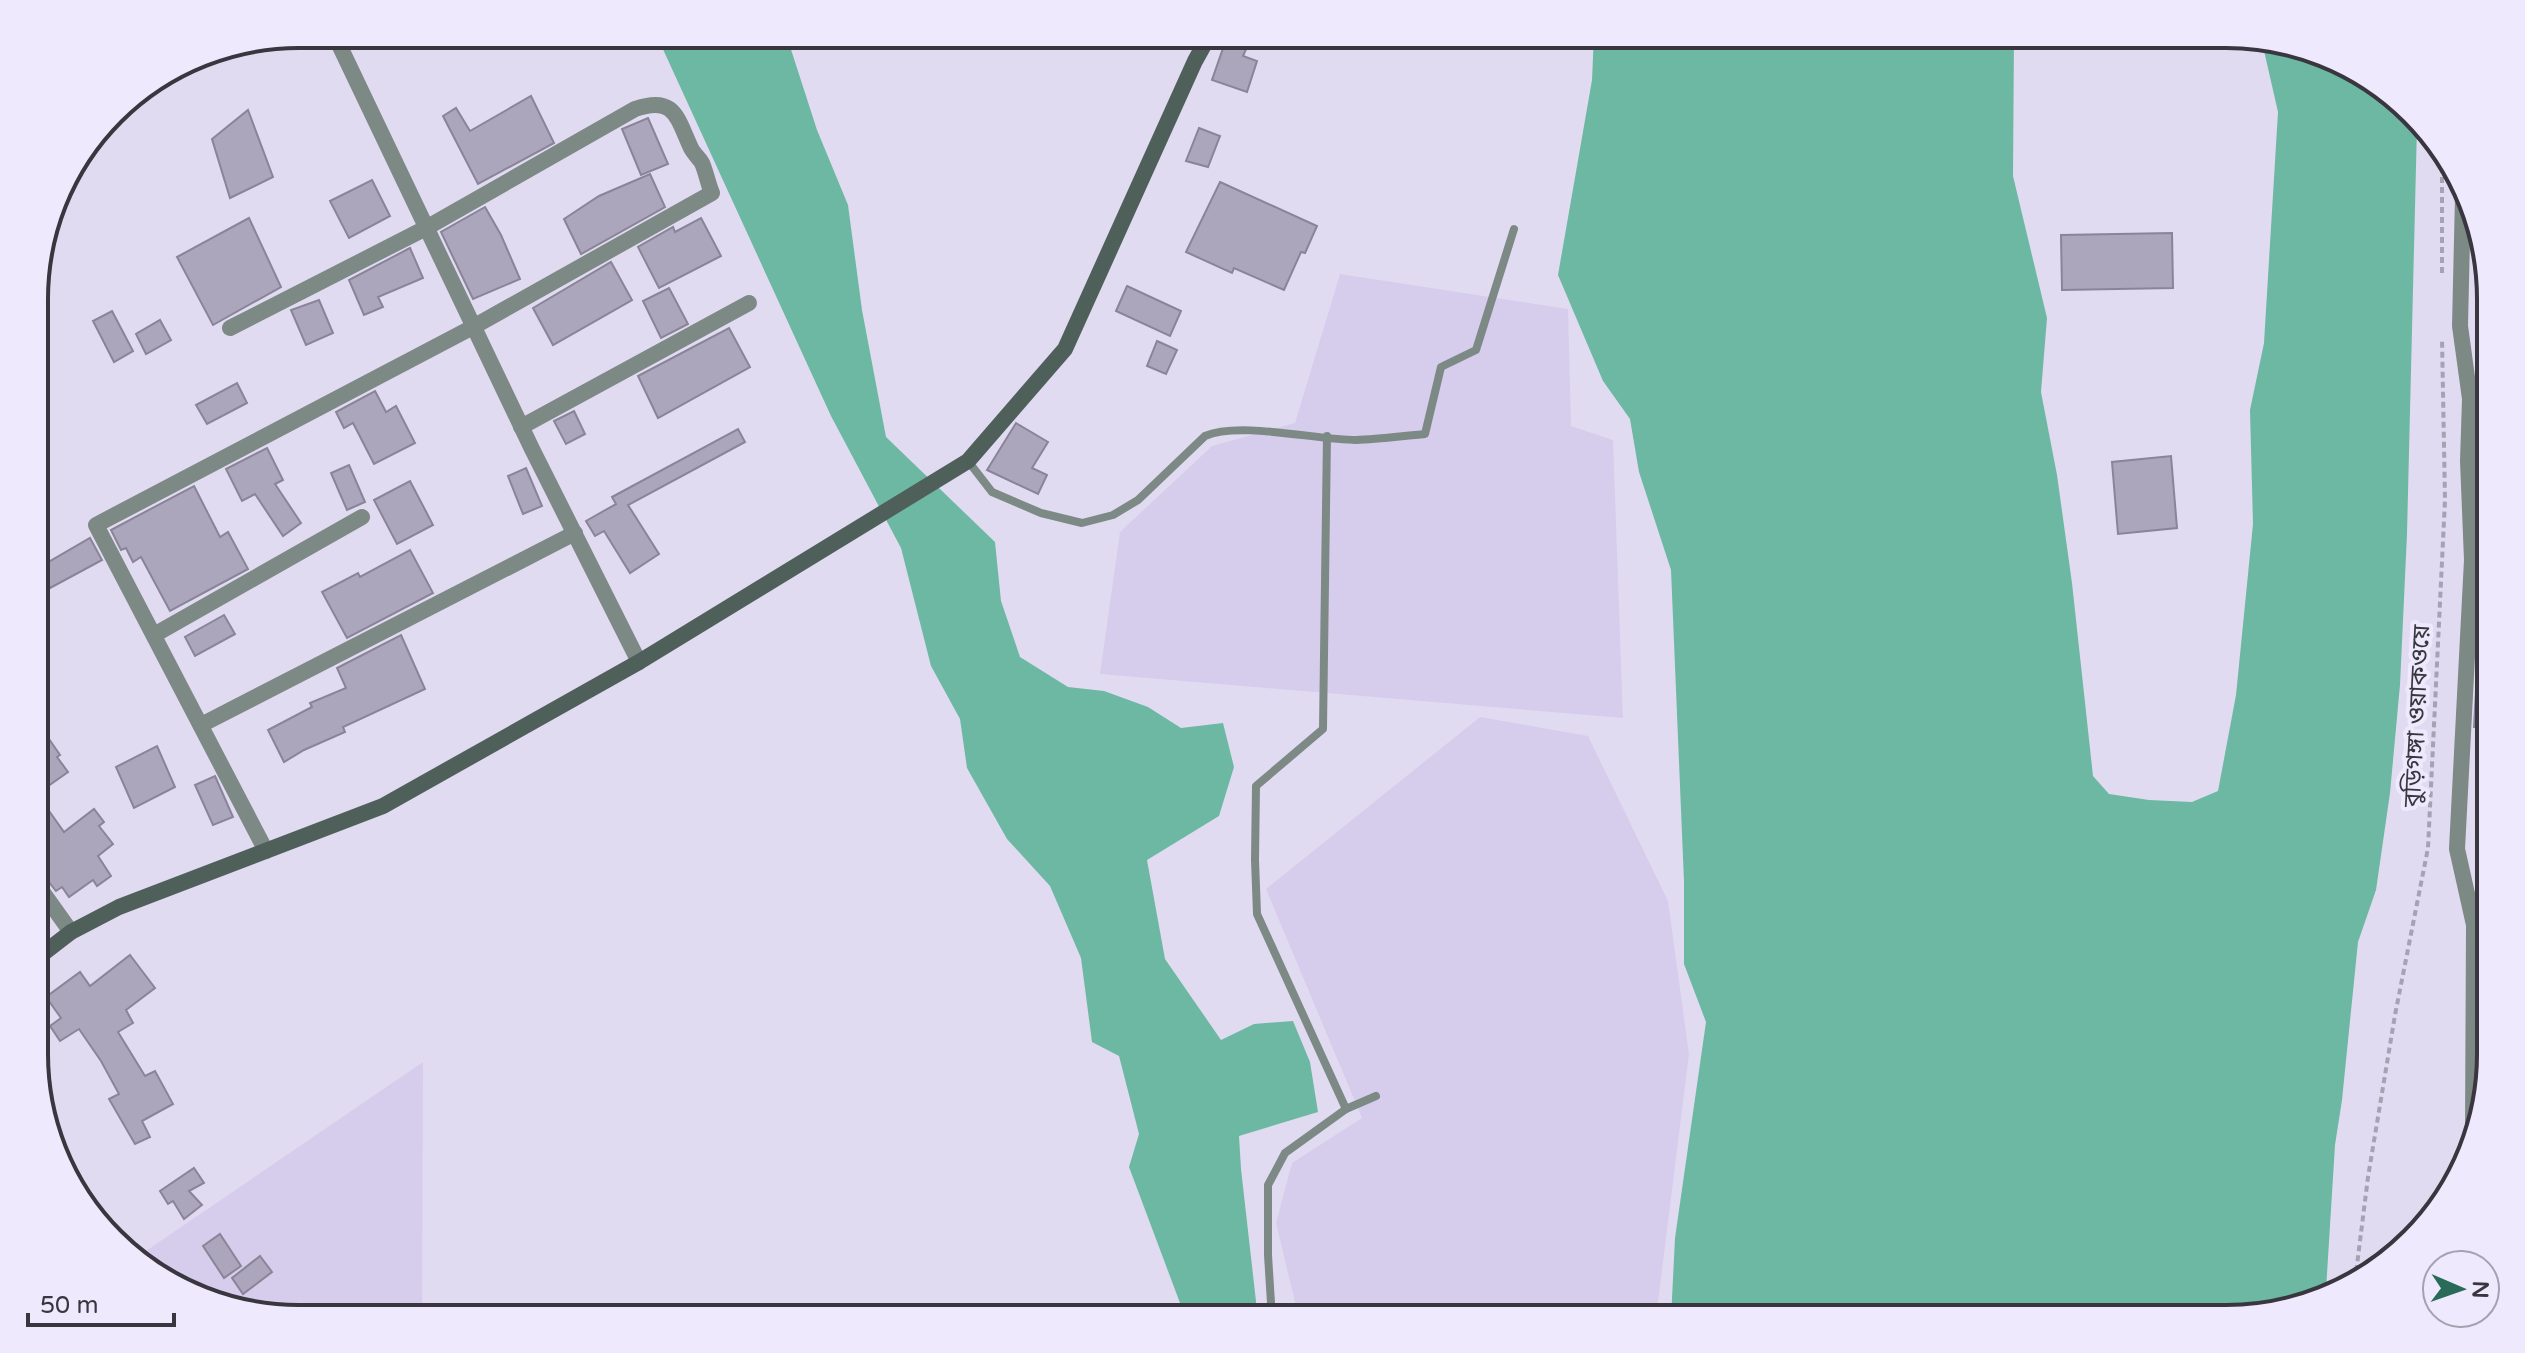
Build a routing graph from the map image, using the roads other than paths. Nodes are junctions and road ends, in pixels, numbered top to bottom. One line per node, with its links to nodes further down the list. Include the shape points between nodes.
1 (341, 48): 4 (street)
2 (1202, 48): 13 (street, via 1065,349)
3 (2463, 217): 9 (street, via 2460,326)
4 (426, 228): 7 (street); 7 (street, via 648,105 664,105 676,113 702,164 712,193); 8 (street)
5 (1514, 229): 12 (lane, via 1476,350 1441,367 1425,434 1353,440)
6 (749, 303): 11 (street)
7 (473, 327): 11 (street); 16 (street, via 96,525)
8 (230, 328)
9 (2470, 399): 10 (street); 23 (street, via 2472,560 2457,849 2474,925)
10 (2477, 399)
11 (521, 427): 15 (street)
12 (1327, 436): 13 (lane, via 1212,432 1138,500 1113,515 1082,523 992,492); 25 (lane, via 1323,729 1256,786 1255,860 1257,914)
13 (968, 461): 17 (street)
14 (362, 517): 16 (street)
15 (575, 533): 17 (street); 18 (street)
16 (154, 635): 18 (street)
17 (639, 662): 19 (street, via 383,806)
18 (201, 725): 19 (street)
19 (266, 851): 21 (street, via 119,907)
20 (48, 900): 21 (street)
21 (71, 932): 22 (street)
22 (48, 950)
23 (2473, 1095)
24 (1376, 1096): 25 (lane)
25 (1346, 1109): 26 (lane, via 1285,1153 1268,1185)
26 (1271, 1304)

